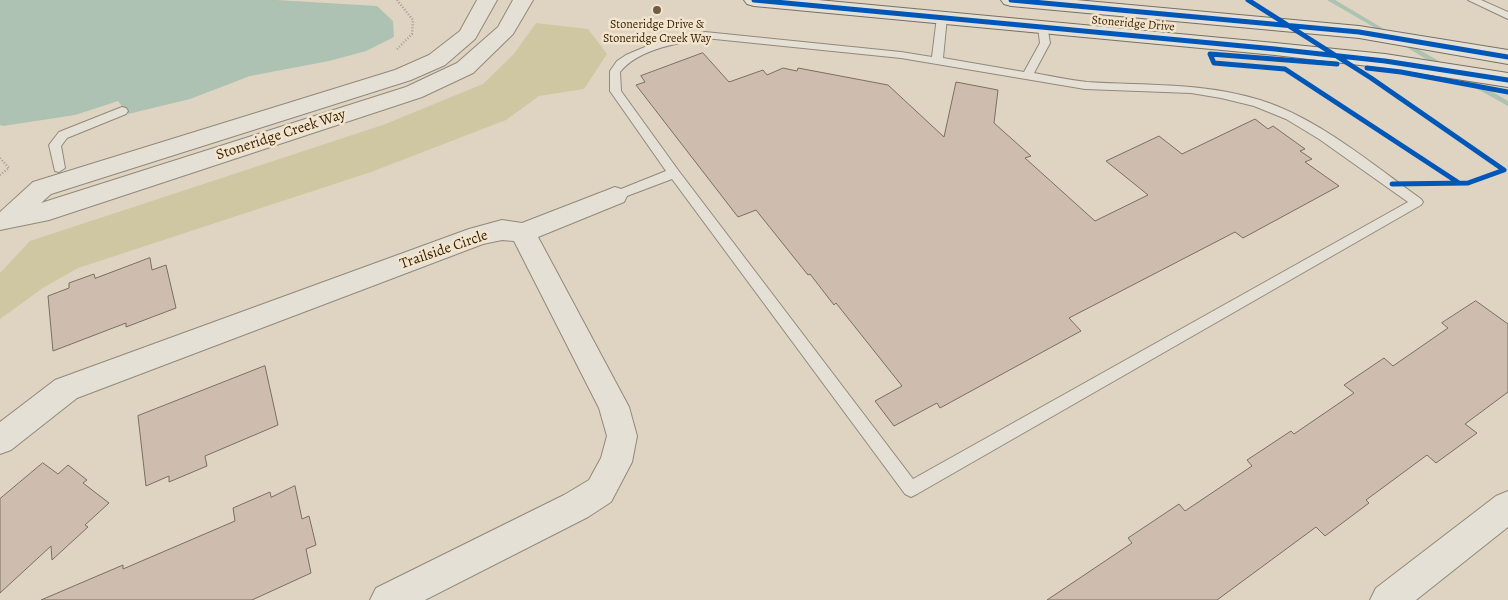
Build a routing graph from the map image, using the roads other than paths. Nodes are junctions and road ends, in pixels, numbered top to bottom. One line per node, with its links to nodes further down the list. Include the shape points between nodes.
1 (487, 0): 17 (street, Stoneridge Creek Way, via 468,35 437,60 403,76 42,188)
2 (523, 0): 17 (street, Stoneridge Creek Way, via 506,30 465,68 414,92)
3 (754, 0): 7 (street, Stoneridge Drive)
4 (1011, 0): 9 (street, Stoneridge Drive, via 1359,32)
5 (1473, 0): 6 (lane)
6 (1508, 16)
7 (942, 18): 8 (street, Stoneridge Drive); 10 (lane)
8 (1043, 27): 11 (lane, via 1045,42); 12 (street, Stoneridge Drive, via 1385,61)
9 (1508, 57)
10 (937, 61): 11 (lane); 15 (lane, via 705,34 631,56 615,71 616,90)
11 (1027, 76): 15 (lane, via 1085,85 1191,89 1257,103 1290,116 1323,136 1417,202 911,489)
12 (1508, 80)
13 (122, 111): 14 (lane, via 63,135 55,145)
14 (59, 168)
15 (674, 173): 16 (lane)
16 (615, 196): 18 (street)
17 (2, 223)
18 (523, 233): 19 (street, Trailside Circle, via 502,230 478,236 66,389); 21 (street, via 614,407 622,436 616,462 600,491 576,506)
19 (0, 440)
20 (1508, 507): 22 (street)
21 (388, 600)
22 (1388, 600)

